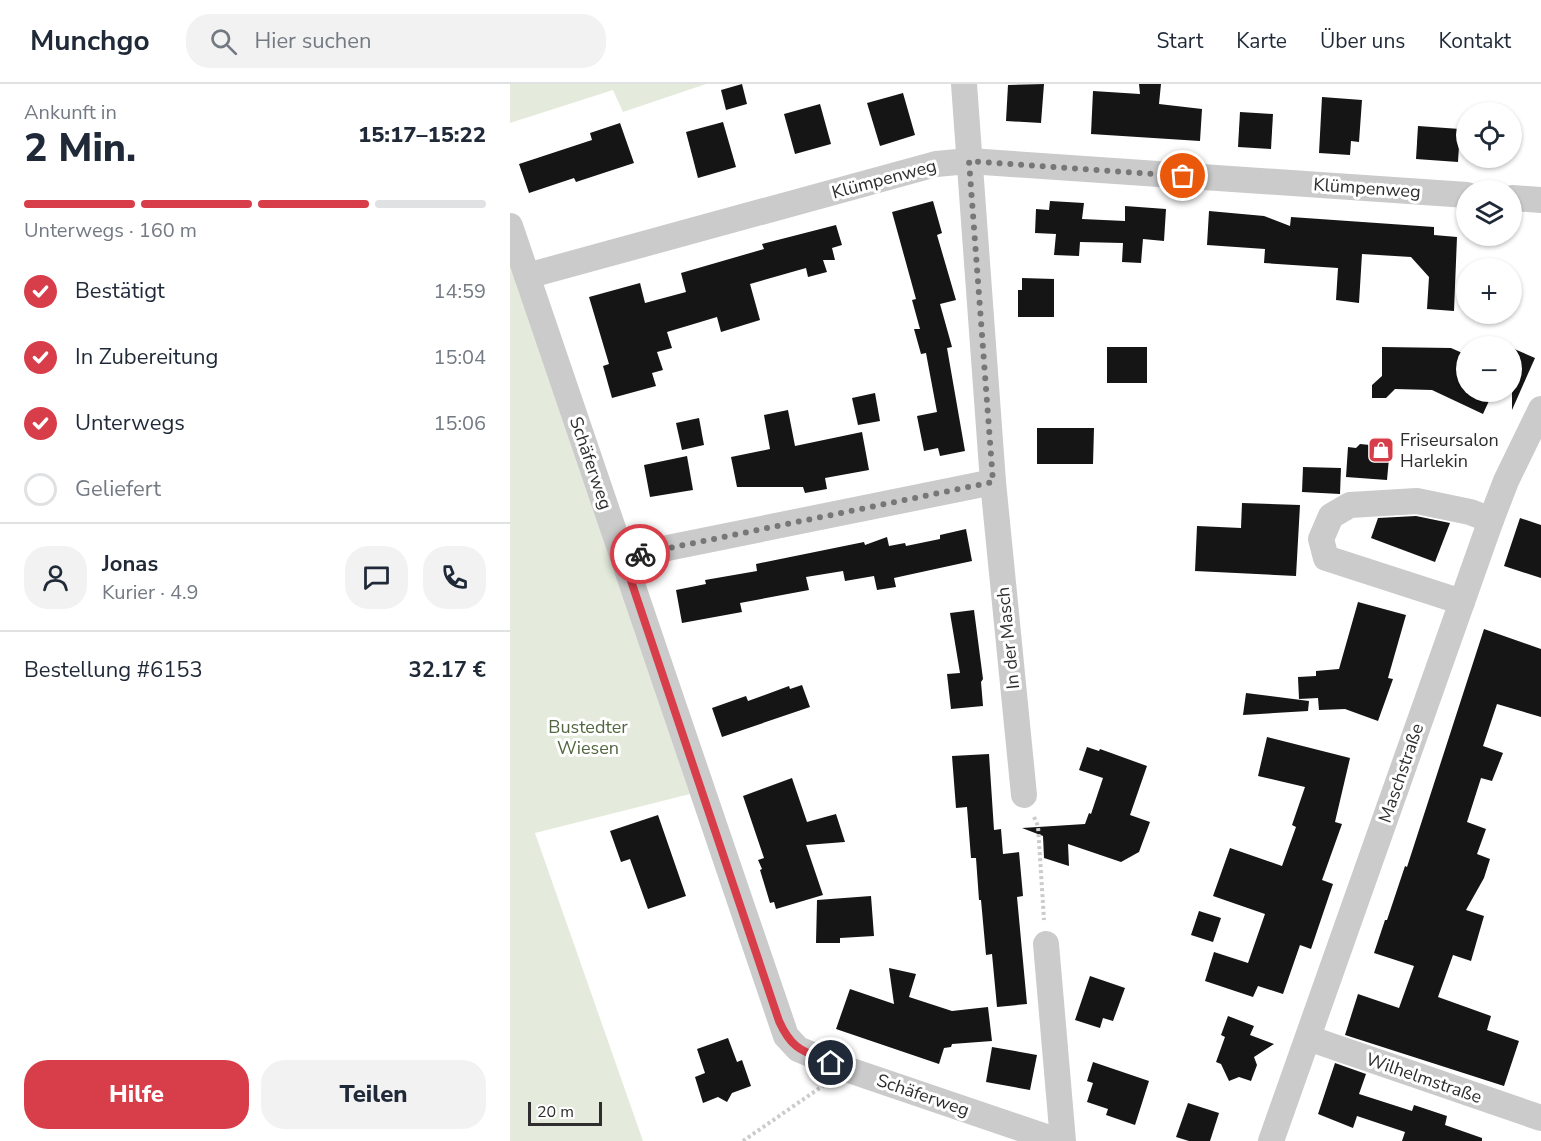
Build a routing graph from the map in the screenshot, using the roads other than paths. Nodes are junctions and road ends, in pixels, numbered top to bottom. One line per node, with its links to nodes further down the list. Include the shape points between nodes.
1 (964, 84): 2 (street, In der Masch)
2 (969, 161): 3 (street, Klümpenweg); 7 (street, Klümpenweg, via 936,164); 9 (street, In der Masch)
3 (1456, 194)
4 (1522, 199): 5 (street)
5 (1541, 200)
6 (510, 226): 7 (street, Schäferweg)
7 (527, 276): 11 (street, Schäferweg)
8 (1541, 410): 10 (street, Maschstraße)
9 (993, 482): 11 (street); 13 (street, In der Masch)
10 (1491, 520): 12 (street, Maschstraße); 12 (street, via 1417,501 1350,505 1331,516 1321,538 1326,558)
11 (623, 557): 17 (street, Schäferweg, via 786,1036 798,1049)
12 (1462, 602): 15 (street, Maschstraße)
13 (1024, 795)
14 (1046, 944): 19 (street)
15 (1308, 1038): 16 (street, Wilhelmstraße); 20 (street, Maschstraße)
16 (1541, 1118)
17 (1028, 1137): 18 (street, Schäferweg)
18 (1058, 1141)
19 (1063, 1141)
20 (1271, 1141)

